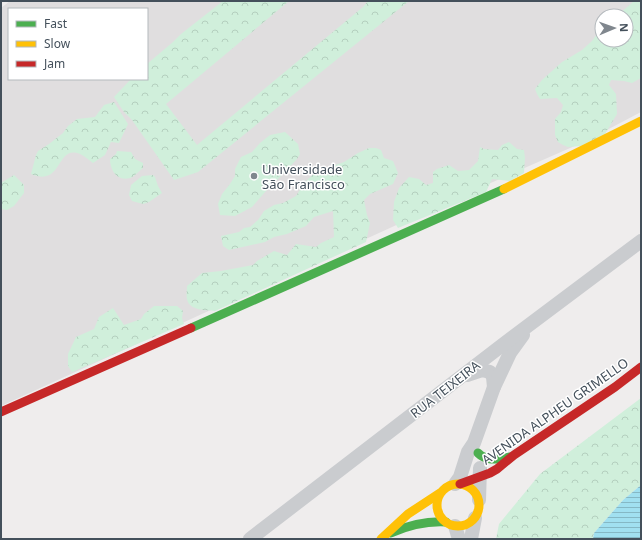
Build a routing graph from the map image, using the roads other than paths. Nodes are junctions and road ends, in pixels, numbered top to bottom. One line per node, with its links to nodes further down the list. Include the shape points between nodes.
1 (641, 121): 7 (street, via 516,184)
2 (641, 241): 3 (street, RUA TEIXEIRA)
3 (531, 323): 5 (street, RUA TEIXEIRA); 6 (street, via 510,353)
4 (641, 367): 9 (street, AVENIDA ALPHEU GRIMELLO)
5 (459, 378): 6 (street, via 482,370 490,372); 17 (street, RUA TEIXEIRA)
6 (494, 387): 8 (street)
7 (1, 412)
8 (476, 448): 9 (street, via 481,456 487,459); 10 (street); 11 (street, via 468,452)
9 (510, 457): 10 (street, AVENIDA ALPHEU GRIMELLO, via 497,469)
10 (480, 477): 11 (street, AVENIDA ALPHEU GRIMELLO); 13 (street)
11 (458, 484): 12 (street, via 449,486); 13 (street, via 471,488)
12 (440, 493): 15 (street, via 438,513); 16 (street, via 408,514)
13 (478, 500): 14 (street, via 479,510)
14 (475, 518): 15 (street, via 466,525); 18 (street)
15 (453, 529): 16 (street, via 437,521 408,527)
16 (383, 538)
17 (250, 539)
18 (471, 539)

